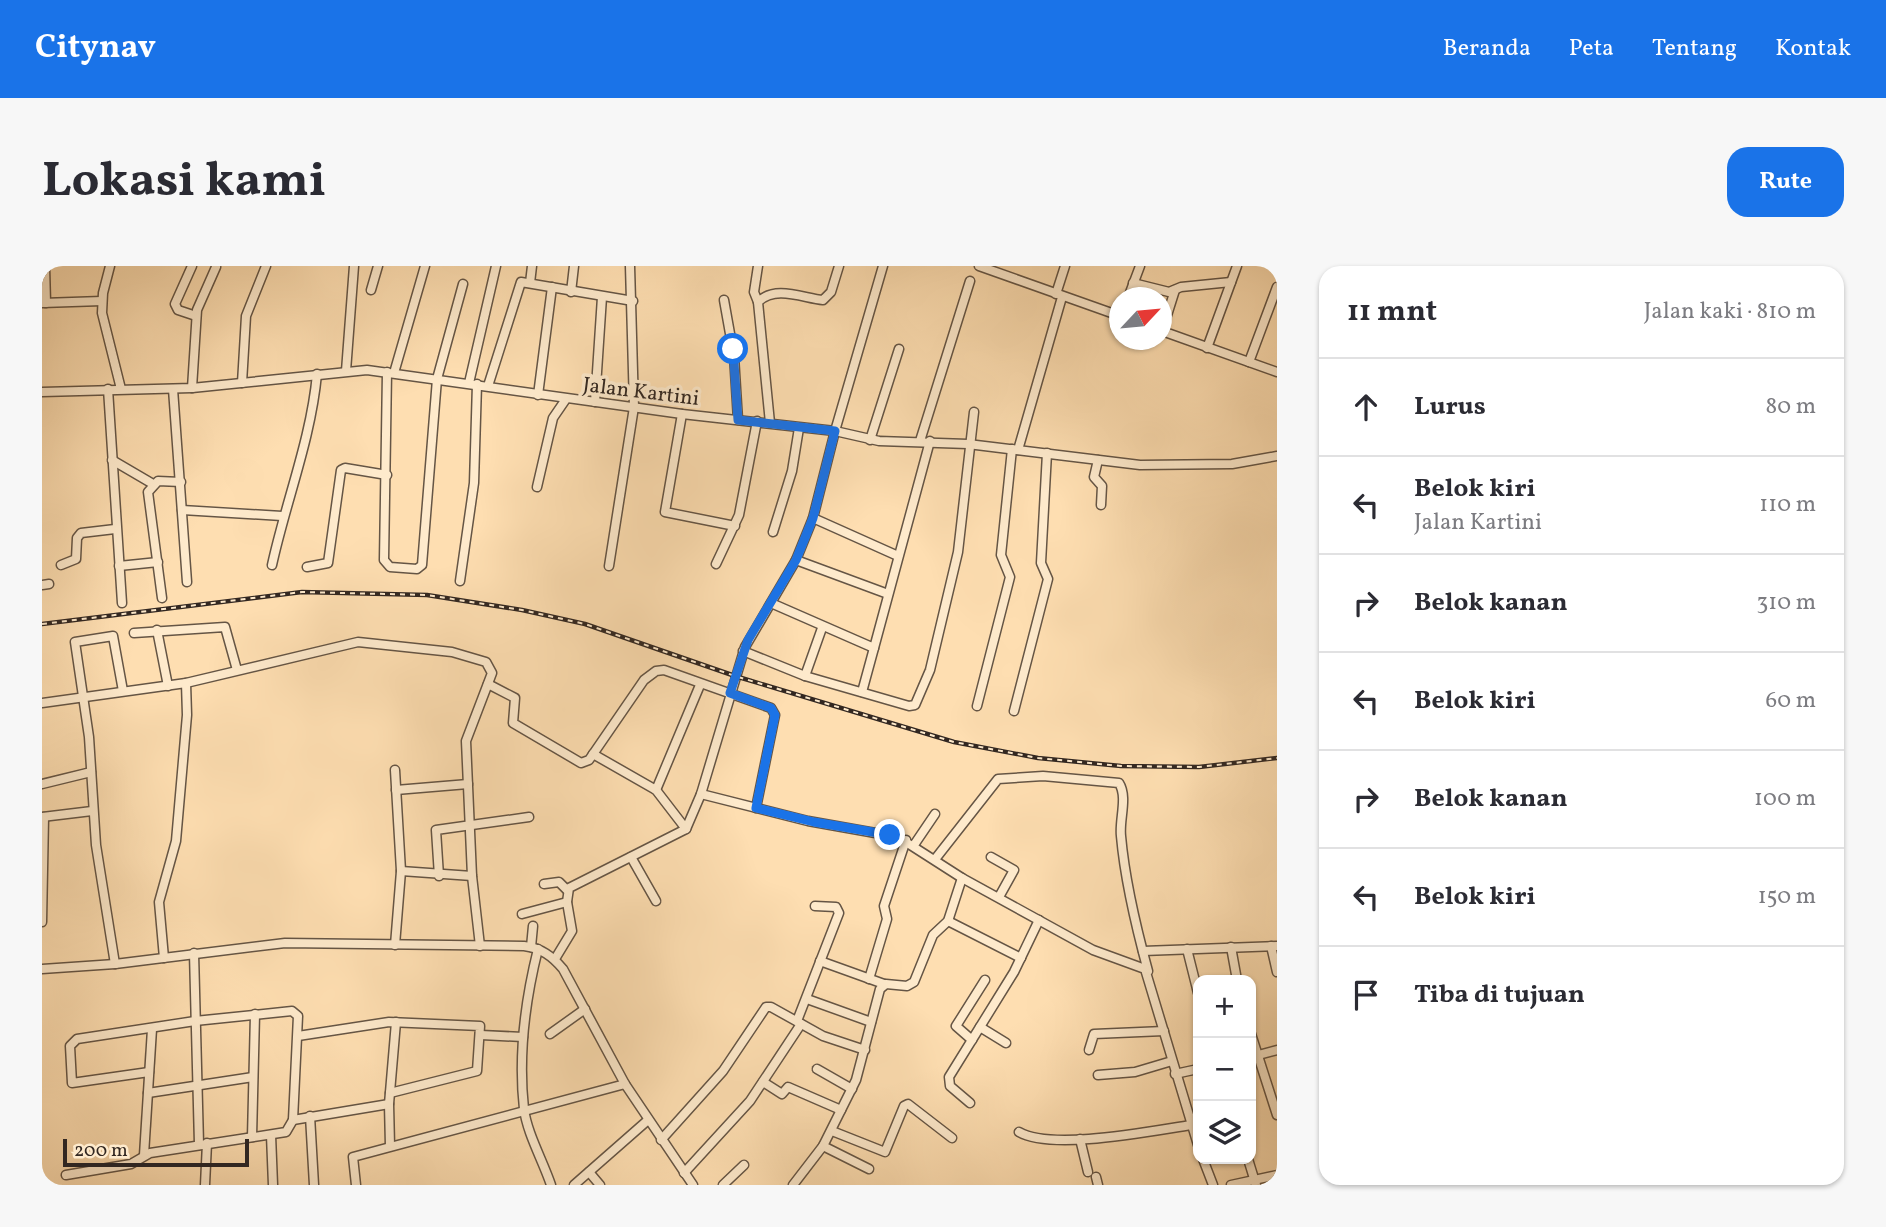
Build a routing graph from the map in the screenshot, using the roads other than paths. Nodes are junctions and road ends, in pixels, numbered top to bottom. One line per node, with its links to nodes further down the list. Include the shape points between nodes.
1 (110, 266): 35 (street)
2 (192, 266): 40 (street, via 174,304)
3 (266, 266): 50 (street, via 246,316)
4 (354, 266): 45 (street)
5 (378, 266): 28 (street)
6 (425, 266): 47 (street)
7 (496, 266): 51 (street)
8 (532, 266): 22 (street)
9 (574, 266): 30 (street)
10 (630, 266): 36 (street)
11 (758, 266): 37 (street, via 754,292)
12 (839, 266): 37 (street, via 831,292 823,300 786,293 765,296)
13 (883, 266): 68 (street)
14 (979, 266): 31 (street)
15 (1065, 266): 31 (street)
16 (1140, 266): 23 (street)
17 (1237, 266): 21 (street)
18 (46, 267): 38 (street)
19 (216, 267): 40 (street)
20 (970, 281): 70 (street)
21 (1231, 282): 29 (street); 42 (street)
22 (530, 283): 25 (street); 52 (street, via 520,284)
23 (1133, 283): 26 (street); 29 (street)
24 (463, 284): 49 (street)
25 (552, 287): 30 (street); 58 (street)
26 (1132, 287)
27 (1277, 287): 44 (street)
28 (372, 290)
29 (1175, 290): 33 (street)
30 (571, 292): 32 (street)
31 (1059, 295): 39 (street); 73 (street)
32 (602, 296): 36 (street); 60 (street)
33 (1172, 299)
34 (724, 300): 64 (street)
35 (102, 301): 38 (street); 55 (street)
36 (633, 302): 61 (street)
37 (758, 302): 66 (street)
38 (44, 303)
39 (1109, 312)
40 (196, 316): 53 (street)
41 (1172, 335): 42 (street)
42 (1207, 348): 44 (street)
43 (898, 349): 69 (street)
44 (1249, 362): 46 (street)
45 (346, 371): 47 (street, Jalan Kartini); 48 (street, Jalan Kartini)
46 (1277, 372)
47 (391, 373): 49 (street, Jalan Kartini); 78 (street)
48 (317, 374): 50 (street, Jalan Kartini); 84 (street, via 313,411)
49 (437, 379): 51 (street, Jalan Kartini); 78 (street, via 422,565 417,569 390,567 384,560)
50 (242, 383): 53 (street, Jalan Kartini)
51 (473, 383): 52 (street, Jalan Kartini); 98 (street, via 474,484)
52 (488, 386): 58 (street, Jalan Kartini)
53 (192, 388): 56 (street, Jalan Kartini)
54 (108, 389): 55 (street, Jalan Kartini); 57 (street, Jalan Kartini); 76 (street)
55 (121, 389): 56 (street, Jalan Kartini)
56 (173, 389): 79 (street)
57 (42, 392)
58 (538, 395): 59 (street, Jalan Kartini)
59 (566, 399): 60 (street, Jalan Kartini); 81 (street, via 553,418)
60 (595, 402): 61 (street, Jalan Kartini)
61 (634, 407): 63 (street, Jalan Kartini); 96 (street)
62 (974, 412): 72 (street)
63 (682, 414): 64 (street, Jalan Kartini); 86 (street, via 665,512)
64 (738, 420): 65 (street, Jalan Kartini)
65 (757, 421): 66 (street, Jalan Kartini); 86 (street)
66 (770, 423): 67 (street, Jalan Kartini)
67 (799, 428): 68 (street, Jalan Kartini); 88 (street, via 792,471)
68 (835, 431): 69 (street, Jalan Kartini); 85 (street)
69 (870, 440): 70 (street, Jalan Kartini)
70 (920, 441): 71 (street, Jalan Kartini)
71 (930, 441): 72 (street, Jalan Kartini); 89 (street)
72 (968, 444): 73 (street, Jalan Kartini); 116 (street, via 960,542 930,670 917,703 909,706)
73 (1015, 449): 74 (street, Jalan Kartini); 120 (street, via 1001,555 1011,575)
74 (1047, 453): 77 (street, Jalan Kartini); 121 (street, via 1041,563 1048,579)
75 (1277, 456): 77 (street, Jalan Kartini, via 1225,464 1140,465)
76 (112, 460): 80 (street); 87 (street)
77 (1098, 460): 82 (street, via 1094,477 1102,486)
78 (387, 475): 97 (street, via 341,470 329,562)
79 (181, 482): 80 (street); 83 (street)
80 (153, 484): 91 (street, via 148,501)
81 (537, 487)
82 (1101, 505)
83 (182, 510): 84 (street); 99 (street)
84 (282, 516): 94 (street)
85 (813, 518): 89 (street); 90 (street)
86 (735, 526): 92 (street)
87 (116, 529): 93 (street, via 81,533 76,559); 95 (street)
88 (773, 532)
89 (898, 556): 100 (street)
90 (796, 560): 100 (street); 103 (street)
91 (158, 562): 95 (street); 101 (street)
92 (716, 564)
93 (61, 565)
94 (272, 565)
95 (119, 566): 102 (street)
96 (609, 566)
97 (307, 567)
98 (460, 580)
99 (187, 582)
100 (888, 594): 107 (street)
101 (162, 598)
102 (122, 603)
103 (771, 603): 104 (street); 108 (street)
104 (822, 628): 107 (street); 110 (street)
105 (157, 630): 106 (street); 109 (street, via 226,627); 114 (street)
106 (134, 633)
107 (874, 648): 116 (street)
108 (743, 651): 110 (street); 117 (street)
109 (237, 670): 111 (street); 112 (street, via 365,642 452,652 486,662 492,671)
110 (805, 676): 116 (street)
111 (186, 683): 114 (street); 164 (street, via 176,841 159,902)
112 (488, 684): 122 (street, via 516,699 513,723 577,762 587,762); 126 (street, via 467,736)
113 (700, 685): 117 (street); 122 (street, via 664,670 651,674); 128 (street)
114 (168, 686): 115 (street)
115 (123, 691): 118 (street); 118 (street, via 115,639 110,635 74,643)
116 (862, 692)
117 (730, 693): 129 (street); 130 (street, via 771,708 775,715)
118 (83, 695): 119 (street); 124 (street)
119 (42, 703)
120 (977, 706)
121 (1014, 711)
122 (593, 754): 128 (street)
123 (395, 771): 127 (street)
124 (91, 772): 125 (street); 131 (street)
125 (42, 783)
126 (468, 784): 127 (street); 135 (street)
127 (396, 790): 141 (street)
128 (656, 790): 136 (street)
129 (701, 794): 130 (street); 136 (street)
130 (756, 808): 137 (street)
131 (92, 811): 133 (street); 168 (street)
132 (935, 814): 137 (street)
133 (43, 817): 153 (street)
134 (529, 817): 135 (street)
135 (470, 825): 142 (street, via 436,830); 143 (street)
136 (686, 829): 138 (street)
137 (910, 842): 140 (street); 174 (street, via 884,906 887,919)
138 (631, 857): 146 (street); 148 (street)
139 (991, 857): 147 (street, via 1014,870)
140 (936, 858): 144 (street); 162 (street, via 998,779 1049,776 1119,783 1121,836)
141 (401, 871): 142 (street); 156 (street)
142 (439, 876): 143 (street)
143 (472, 876): 157 (street)
144 (962, 878): 147 (street); 154 (street)
145 (544, 884): 146 (street, via 561,882)
146 (567, 890): 149 (street)
147 (999, 898): 152 (street)
148 (656, 901)
149 (566, 902): 151 (street); 166 (street, via 572,931)
150 (815, 906): 167 (street, via 839,911)
151 (522, 914)
152 (1039, 920): 165 (street); 170 (street, via 1093,950)
153 (42, 922)
154 (948, 922): 165 (street); 176 (street, via 930,939 912,984)
155 (533, 926): 160 (street)
156 (396, 945): 157 (street); 163 (street, via 285,943)
157 (480, 946): 160 (street)
158 (1274, 946): 159 (street); 171 (street)
159 (1231, 947): 161 (street); 173 (street)
160 (535, 948): 166 (street); 190 (street)
161 (1186, 949): 162 (street); 172 (street)
162 (1143, 951): 170 (street)
163 (194, 953): 164 (street); 180 (street)
164 (164, 958): 168 (street)
165 (1021, 958): 184 (street)
166 (555, 959): 178 (street)
167 (820, 961): 174 (street); 177 (street)
168 (115, 964): 169 (street)
169 (42, 969)
170 (1148, 971): 186 (street)
171 (1277, 972)
172 (1193, 975)
173 (1236, 975)
174 (869, 979): 176 (street)
175 (985, 980): 191 (street, via 956,1026)
176 (884, 984): 182 (street)
177 (807, 999): 182 (street); 183 (street)
178 (585, 1009): 187 (street); 207 (street)
179 (255, 1014): 180 (street); 189 (street, via 295,1012); 204 (street)
180 (195, 1021): 185 (street); 206 (street)
181 (396, 1021): 188 (street, via 476,1024); 189 (street); 210 (street)
182 (871, 1022): 193 (street)
183 (799, 1023): 193 (street); 205 (street); 227 (street, via 771,1007 764,1009 729,1063)
184 (980, 1027): 191 (street); 192 (street)
185 (152, 1029): 201 (street); 201 (street, via 77,1040 70,1046 72,1083)
186 (1164, 1031): 194 (street, via 1094,1034); 197 (street)
187 (550, 1034)
188 (481, 1035): 190 (street); 210 (street, via 475,1072)
189 (298, 1036): 217 (street)
190 (523, 1037): 213 (street)
191 (972, 1040): 211 (street, via 948,1079)
192 (1006, 1044)
193 (865, 1050): 208 (street)
194 (1089, 1050)
195 (1277, 1050): 196 (street)
196 (1256, 1055)
197 (1172, 1061): 202 (street); 203 (street, via 1135,1072)
198 (1256, 1061): 215 (street)
199 (817, 1069): 208 (street)
200 (1193, 1070): 202 (street)
201 (149, 1072): 209 (street)
202 (1175, 1074): 219 (street)
203 (1098, 1075)
204 (253, 1077): 206 (street); 224 (street)
205 (763, 1082): 214 (street, via 782,1094 788,1087); 240 (street)
206 (197, 1084): 209 (street); 228 (street)
207 (625, 1084): 213 (street); 218 (street)
208 (852, 1089): 214 (street)
209 (148, 1093): 231 (street)
210 (390, 1093): 212 (street)
211 (971, 1103)
212 (389, 1104): 216 (street); 229 (street)
213 (524, 1110): 229 (street); 246 (street)
214 (841, 1110): 220 (street)
215 (1277, 1115)
216 (310, 1116): 217 (street); 244 (street)
217 (293, 1120): 223 (street, via 286,1132)
218 (648, 1120): 227 (street); 236 (street)
219 (1191, 1125): 221 (street); 226 (street)
220 (832, 1131): 225 (street, via 885,1152 908,1104); 230 (street)
221 (1193, 1131)
222 (1019, 1132): 226 (street, via 1040,1140)
223 (271, 1135): 224 (street); 243 (street)
224 (252, 1137): 228 (street)
225 (952, 1138)
226 (1080, 1139): 239 (street)
227 (661, 1140): 240 (street)
228 (203, 1144): 231 (street); 242 (street)
229 (390, 1146): 245 (street, via 354,1157)
230 (823, 1146): 235 (street); 250 (street)
231 (144, 1156): 237 (street, via 131,1164)
232 (1205, 1164): 251 (street)
233 (1250, 1164): 241 (street)
234 (744, 1165): 249 (street)
235 (869, 1169)
236 (589, 1171): 247 (street); 248 (street)
237 (66, 1175)
238 (1277, 1175): 241 (street)
239 (1094, 1178)
240 (688, 1181)
241 (1255, 1182): 252 (street)
242 (205, 1185)
243 (274, 1185)
244 (314, 1185)
245 (356, 1185)
246 (551, 1185)
247 (574, 1185)
248 (600, 1185)
249 (723, 1185)
250 (793, 1185)
251 (1213, 1185)
252 (1231, 1185)

